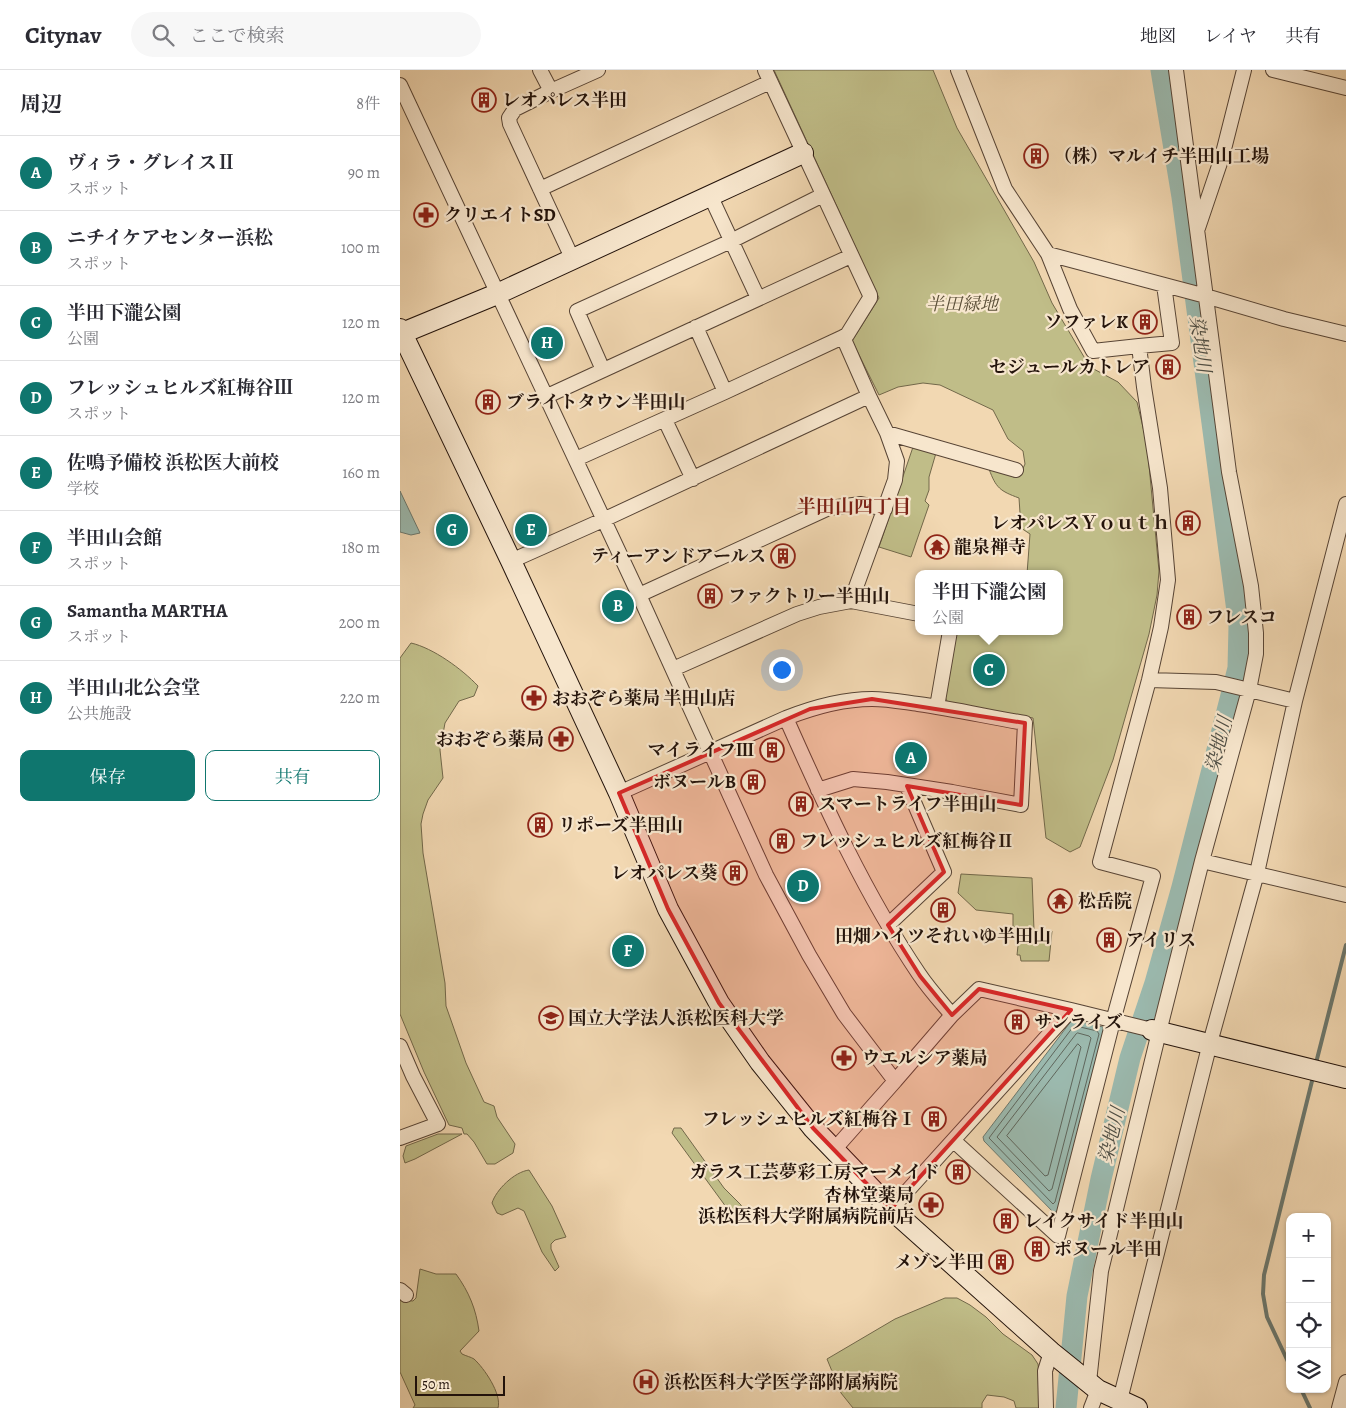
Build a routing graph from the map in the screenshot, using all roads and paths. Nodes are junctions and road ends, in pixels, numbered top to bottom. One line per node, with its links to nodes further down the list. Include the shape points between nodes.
1 (540, 70): 10 (street)
2 (598, 70): 10 (street)
3 (958, 70): 17 (street, via 1006,189)
4 (1176, 70): 15 (street)
5 (1244, 70): 15 (street, via 1222,157)
6 (1273, 70): 9 (street)
7 (768, 76): 11 (street); 12 (street)
8 (400, 85): 21 (street)
9 (1346, 88)
10 (552, 91): 12 (street, via 515,109 509,118)
11 (803, 154): 13 (street); 14 (street)
12 (540, 188): 19 (street)
13 (710, 195): 16 (street); 19 (street)
14 (822, 195): 16 (street); 18 (street)
15 (1197, 231): 22 (street)
16 (731, 240): 23 (street); 29 (street, via 577,311)
17 (1048, 254): 20 (street); 28 (street, via 1070,309 1093,351)
18 (851, 256): 23 (street); 27 (street, via 870,298)
19 (573, 260): 21 (street)
20 (1170, 286): 22 (street); 28 (street, via 1172,343)
21 (497, 294): 25 (street); 32 (street)
22 (1204, 296): 26 (street); 48 (street, via 1256,633 1256,654)
23 (758, 298): 24 (street)
24 (696, 327): 29 (street); 30 (street)
25 (401, 332): 41 (street)
26 (1346, 334)
27 (843, 337): 30 (street); 31 (street)
28 (1140, 346): 47 (street, via 1160,488 1168,580)
29 (603, 370): 32 (street)
30 (725, 392): 33 (street)
31 (869, 396): 34 (street); 37 (street)
32 (545, 397): 35 (street)
33 (665, 420): 35 (street); 37 (street)
34 (887, 433): 36 (street); 39 (street, via 897,461 895,480)
35 (576, 459): 40 (street)
36 (1016, 470)
37 (692, 479): 40 (street)
38 (1346, 504): 49 (street)
39 (885, 509): 42 (street, via 862,504 829,508); 43 (street)
40 (603, 520): 41 (street); 42 (street)
41 (511, 561): 55 (street)
42 (639, 595): 46 (street)
43 (851, 601): 44 (street); 46 (street, via 797,614)
44 (915, 613)
45 (949, 635): 50 (street)
46 (673, 669): 52 (street)
47 (1149, 680): 48 (street, via 1216,682); 62 (street, via 1100,862 1153,876)
48 (1245, 689): 49 (street); 56 (street)
49 (1296, 701): 57 (street)
50 (937, 707): 51 (street, via 863,699 823,705); 53 (street, via 1025,723 1021,805)
51 (786, 718): 52 (street); 54 (street)
52 (710, 752): 55 (street); 68 (street, via 766,875 808,956 844,1014)
53 (907, 786): 54 (street, via 853,779); 59 (street, via 944,872)
54 (818, 790): 59 (street)
55 (618, 793): 71 (street, via 668,909 719,1004 782,1091)
56 (1202, 861): 57 (street); 63 (street)
57 (1257, 873): 58 (street); 64 (street)
58 (1346, 896)
59 (888, 925): 61 (street, via 920,976)
60 (1071, 1010): 61 (street, via 979,988); 62 (street); 70 (street)
61 (952, 1015): 68 (street)
62 (1119, 1022): 63 (street); 70 (street, via 1058,1236)
63 (1155, 1031): 64 (street); 75 (street, via 1102,1271)
64 (1210, 1043): 67 (street); 76 (street)
65 (400, 1046): 66 (street)
66 (406, 1077): 69 (street, via 438,1124)
67 (1346, 1078)
68 (895, 1081): 71 (street)
69 (400, 1138)
70 (954, 1140): 72 (street)
71 (833, 1151): 72 (street)
72 (891, 1209): 73 (street)
73 (1050, 1352): 75 (street); 77 (street, via 1045,1371)
74 (1346, 1382): 78 (street)
75 (1090, 1389): 76 (street)
76 (1128, 1404)
77 (1046, 1408)
78 (1339, 1408)

